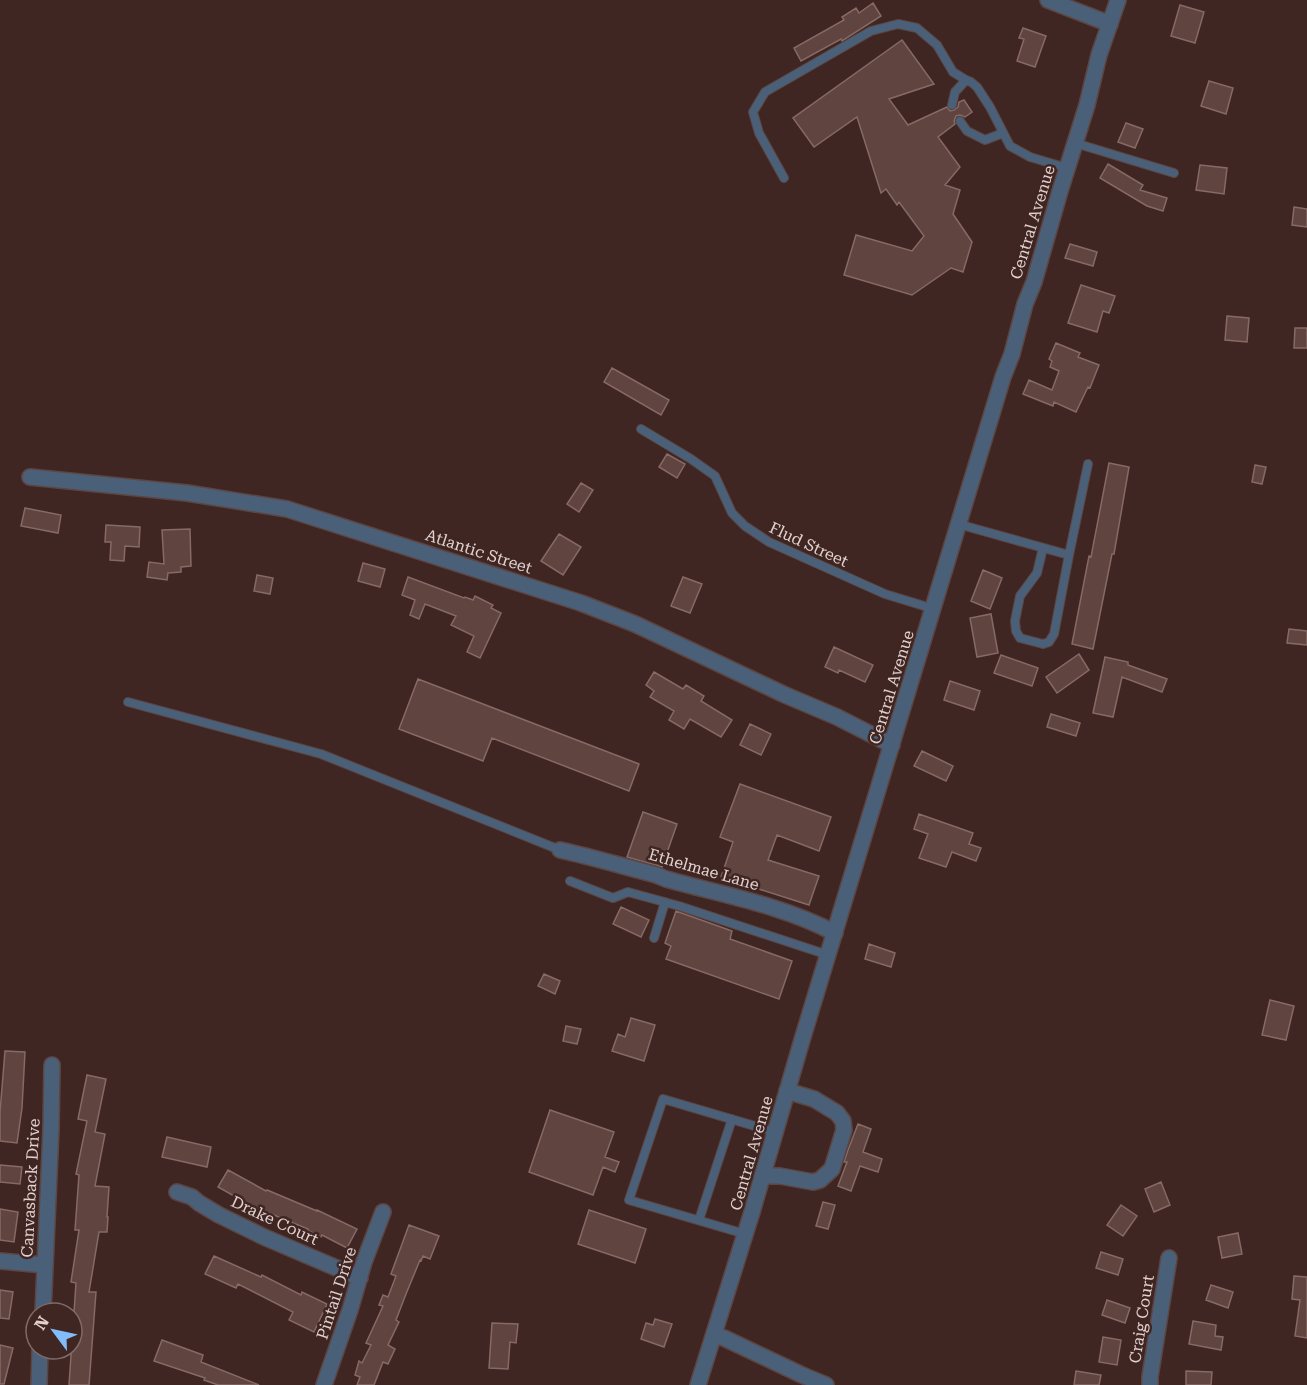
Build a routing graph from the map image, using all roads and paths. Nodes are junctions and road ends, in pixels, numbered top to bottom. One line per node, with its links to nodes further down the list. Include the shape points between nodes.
1 (1048, 0): 3 (street)
2 (1118, 0): 3 (street, Central Avenue)
3 (1110, 24): 8 (street, Central Avenue)
4 (966, 80): 5 (lane); 7 (lane, via 977,87); 11 (lane, via 953,72 937,45 917,28 898,24 871,31 765,92 753,112 759,133)
5 (952, 105)
6 (960, 121): 7 (lane, via 967,131 985,140)
7 (1003, 133): 9 (lane, via 1010,146 1030,157)
8 (1075, 143): 9 (street, Central Avenue); 10 (lane)
9 (1067, 168): 15 (street, Central Avenue)
10 (1174, 173)
11 (784, 178)
12 (641, 429): 18 (lane, Flud Street, via 715,476 732,513 769,542 885,594)
13 (1088, 464): 17 (lane)
14 (30, 477): 20 (street, Atlantic Street, via 187,493 287,509 592,607)
15 (958, 524): 16 (lane); 18 (street, Central Avenue)
16 (1043, 548): 17 (lane); 17 (lane, via 1036,573 1020,596 1015,621 1020,638 1043,644 1054,634)
17 (1069, 555)
18 (934, 609): 20 (street, Central Avenue)
19 (128, 702): 21 (lane, via 321,754)
20 (892, 745): 24 (street, Central Avenue)
21 (560, 850): 24 (street, Ethelmae Lane, via 769,906)
22 (570, 881): 23 (lane, via 613,898 628,892)
23 (664, 902): 25 (lane); 26 (lane)
24 (835, 933): 26 (street, Central Avenue)
25 (654, 938)
26 (828, 955): 28 (street, Central Avenue)
27 (52, 1065): 38 (street, Canvasback Drive)
28 (787, 1091): 30 (street, Central Avenue); 31 (street, via 814,1099 837,1113 844,1130 832,1168 820,1180)
29 (732, 1119): 30 (lane); 34 (lane); 34 (lane, via 663,1099 629,1200)
30 (776, 1132): 31 (street, Central Avenue)
31 (762, 1176): 35 (street, Central Avenue)
32 (177, 1192): 39 (street, Drake Court, via 264,1237)
33 (383, 1212): 39 (street, Pintail Drive)
34 (699, 1221): 35 (lane)
35 (745, 1234): 41 (street, Central Avenue)
36 (1169, 1258): 47 (street, Craig Court)
37 (0, 1262): 38 (street)
38 (45, 1265): 40 (street, Canvasback Drive)
39 (360, 1278): 44 (street, Pintail Drive)
40 (44, 1301)
41 (714, 1335): 45 (street, Central Avenue); 46 (street)
42 (40, 1361): 43 (street)
43 (39, 1385)
44 (324, 1385)
45 (698, 1385)
46 (826, 1385)
47 (1150, 1385)

